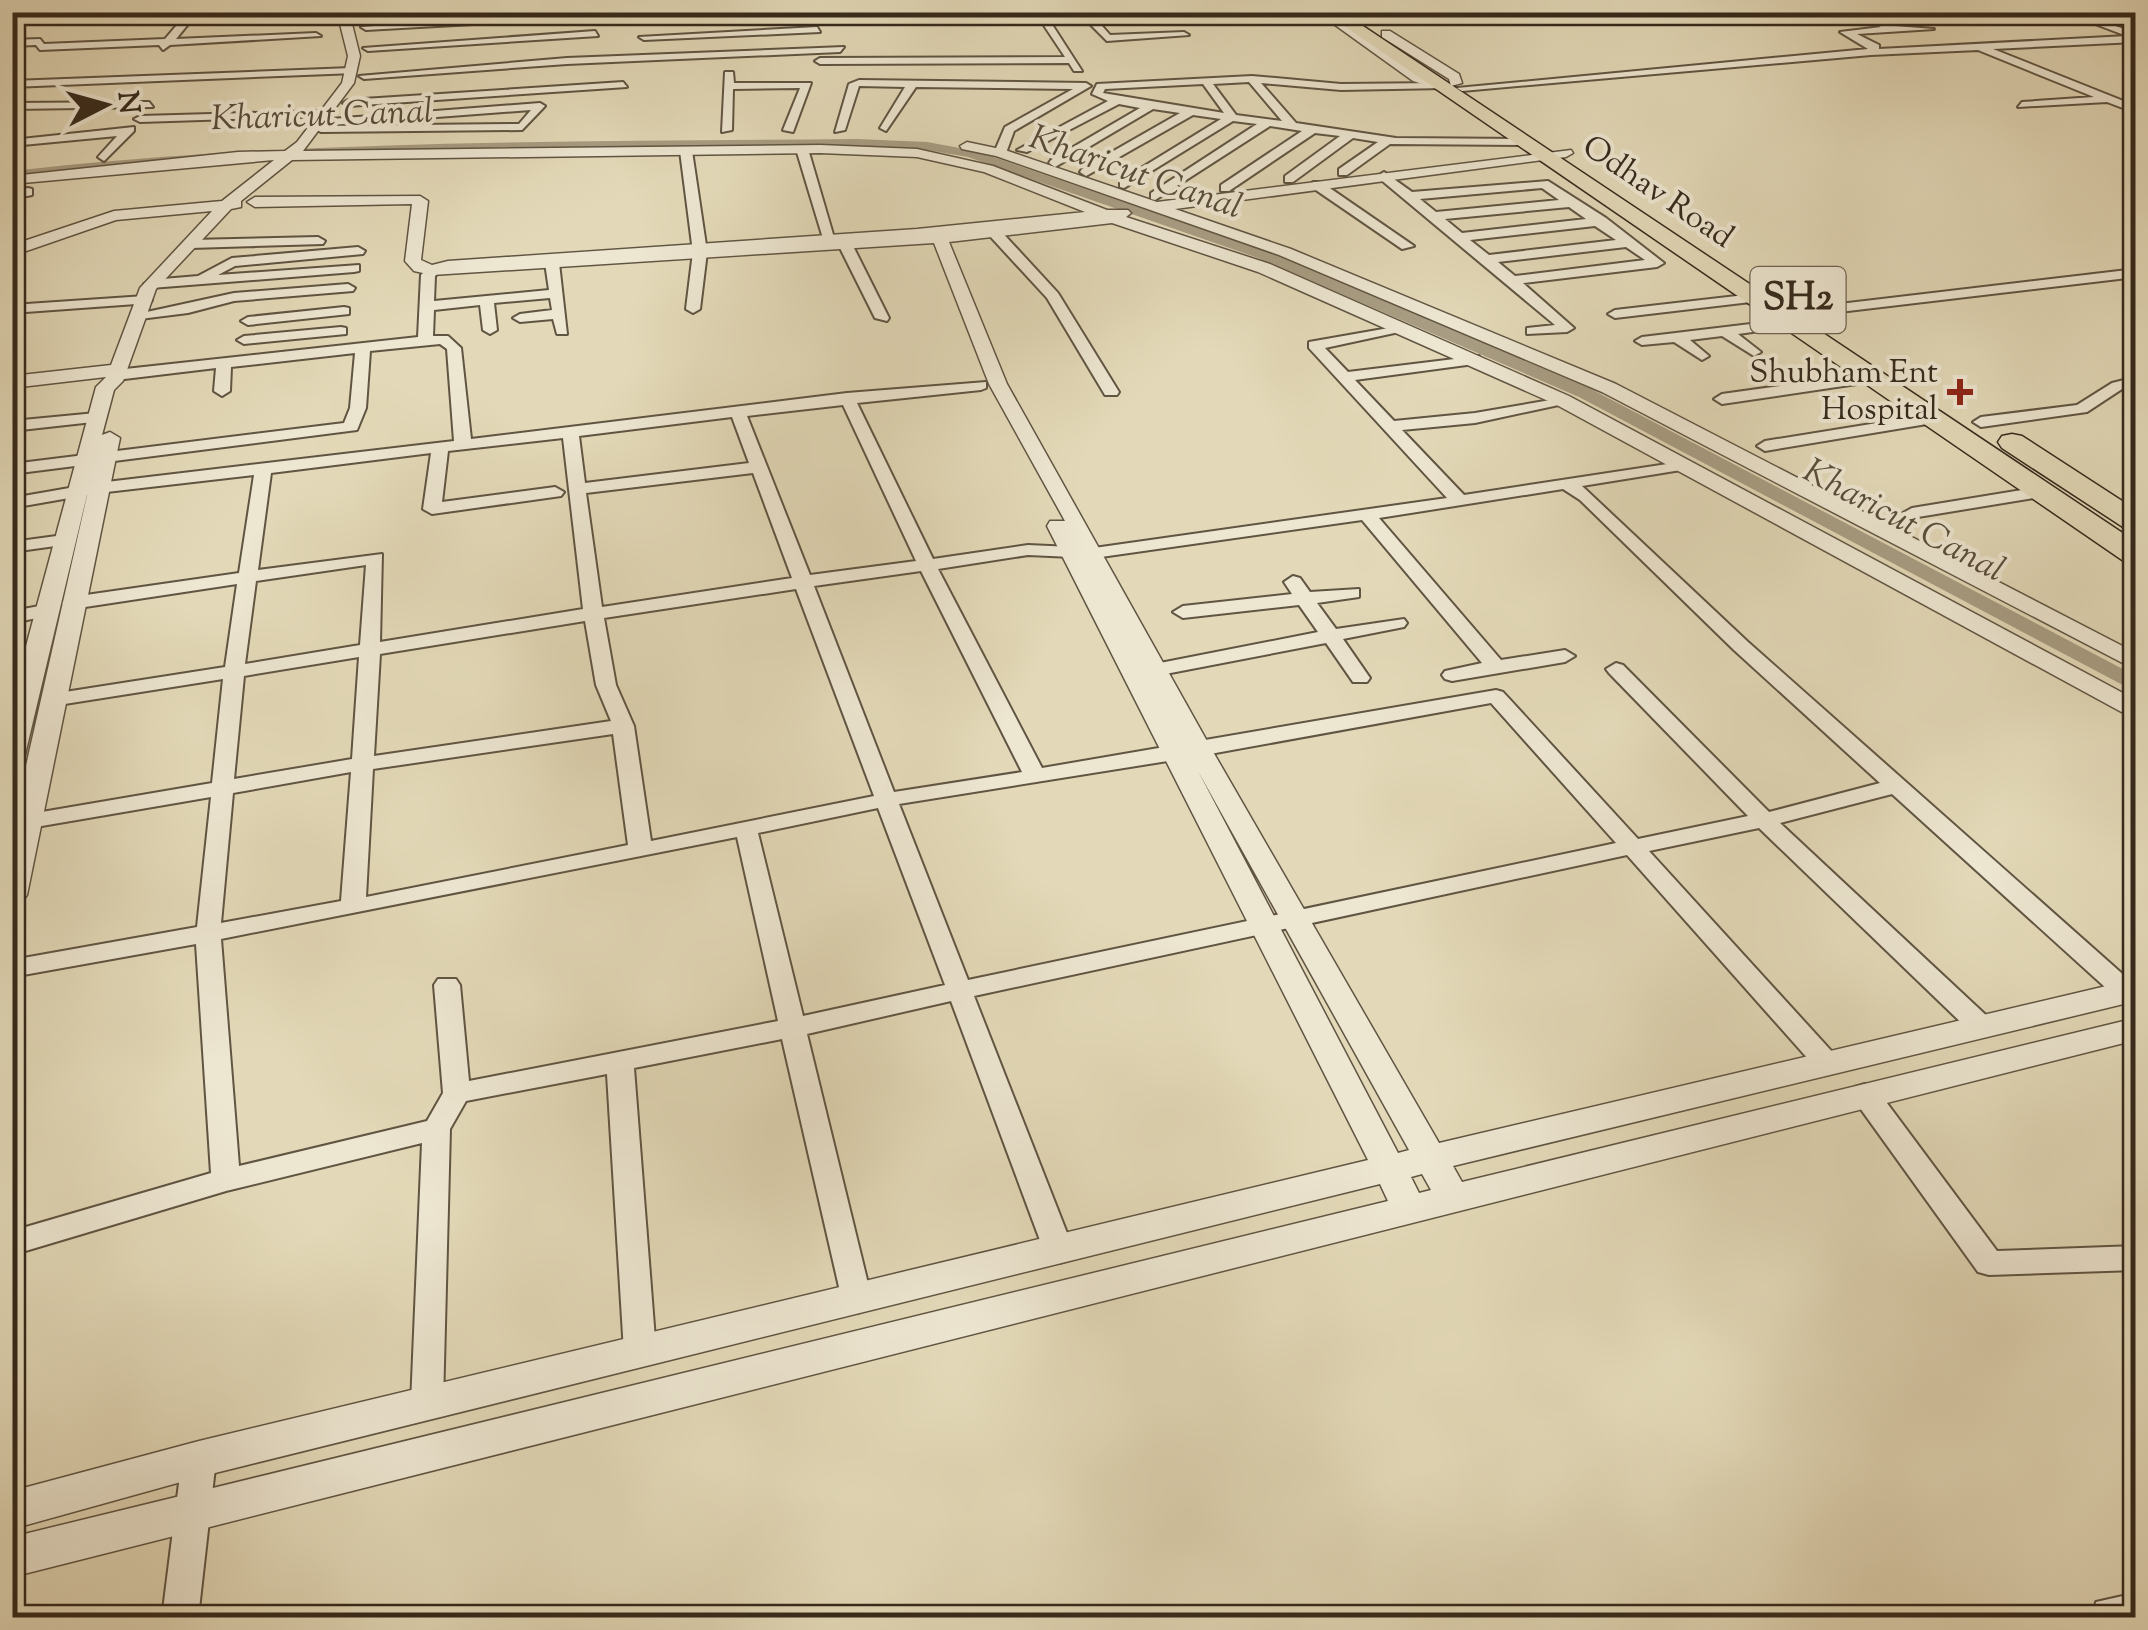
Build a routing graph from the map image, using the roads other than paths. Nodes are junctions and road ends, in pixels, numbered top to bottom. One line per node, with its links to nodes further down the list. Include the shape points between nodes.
1 (186, 12): 13 (street)
2 (194, 12): 22 (street)
3 (343, 12): 45 (street)
4 (360, 12): 18 (street)
5 (1039, 12): 43 (street)
6 (1322, 12): 49 (street, via 1418,78)
7 (1332, 12): 49 (main road, SH2)
8 (1348, 12): 49 (main road, SH2)
9 (1855, 12): 21 (street)
10 (2066, 12): 28 (street)
11 (1088, 16): 12 (street); 17 (street); 17 (street, via 1107,38)
12 (1060, 17)
13 (14, 18)
14 (1181, 24): 17 (street); 17 (street)
15 (300, 25): 22 (street)
16 (690, 25): 20 (street, via 814,20)
17 (1154, 25)
18 (366, 28): 23 (street); 39 (street)
19 (1929, 29): 21 (street)
20 (818, 30): 26 (street); 36 (street)
21 (1894, 30): 37 (street, via 1845,32 1875,47)
22 (179, 31): 29 (street); 31 (street)
23 (505, 31): 24 (street); 25 (street); 33 (street); 39 (street)
24 (595, 34)
25 (428, 35)
26 (644, 37)
27 (290, 38): 31 (street); 34 (street); 34 (street, via 317,42)
28 (2136, 38): 32 (street)
29 (43, 42): 30 (street); 31 (street)
30 (12, 43)
31 (166, 44): 40 (street)
32 (1974, 45): 37 (street); 57 (street)
33 (588, 46)
34 (281, 48): 40 (street)
35 (840, 49): 36 (street)
36 (823, 50): 38 (street)
37 (1870, 52): 49 (street)
38 (728, 53): 45 (street); 53 (street)
39 (369, 54): 45 (street)
40 (156, 55): 42 (street)
41 (335, 57): 45 (street)
42 (25, 58)
43 (1072, 60): 44 (street); 54 (street)
44 (794, 61)
45 (356, 68): 46 (street); 59 (street); 75 (street)
46 (182, 77): 50 (street); 55 (street)
47 (1206, 81): 48 (street); 58 (street, via 1101,86 1097,94); 65 (street)
48 (1256, 83): 49 (street); 68 (street)
49 (1447, 83): 82 (main road, Odhav Road / SH2); 82 (main road, Odhav Road / SH2)
50 (12, 84)
51 (912, 84): 54 (street); 69 (street); 73 (street, via 854,84)
52 (623, 85): 59 (street)
53 (730, 86): 71 (street); 72 (street, via 808,85)
54 (1086, 86): 84 (street, via 1009,129)
55 (167, 89)
56 (2136, 97): 57 (street)
57 (2111, 99): 60 (street); 63 (street)
58 (1117, 102): 62 (street); 81 (street)
59 (348, 103): 75 (street)
60 (2022, 105)
61 (12, 106): 66 (street, via 150,103)
62 (1151, 106): 64 (street); 87 (street)
63 (2136, 110)
64 (1190, 112): 65 (street); 89 (street)
65 (1232, 117): 67 (street); 93 (street)
66 (140, 119): 74 (street); 75 (street)
67 (1266, 122): 68 (street); 101 (street)
68 (1292, 126): 70 (street)
69 (886, 128)
70 (1313, 129): 76 (street); 96 (street)
71 (726, 130)
72 (789, 130)
73 (838, 130)
74 (128, 132): 78 (street); 79 (street)
75 (314, 133): 75 (street, via 540,106 522,127); 83 (street); 84 (street, via 842,137); 86 (street); 95 (street); 100 (street)
76 (1352, 134): 77 (street); 92 (street)
77 (1388, 140): 82 (street); 90 (street)
78 (12, 143)
79 (117, 143): 85 (street); 86 (street)
80 (802, 150): 83 (street); 102 (street, via 949,158); 110 (street)
81 (1023, 150)
82 (1546, 150): 91 (street); 101 (street); 104 (main road, Odhav Road / SH2); 138 (main road, Odhav Road / SH2)
83 (686, 151): 115 (street)
84 (1000, 153): 101 (street)
85 (12, 156)
86 (104, 157): 88 (street)
87 (1055, 163)
88 (12, 168)
89 (1086, 172)
90 (1343, 172)
91 (1384, 176): 94 (street); 98 (street)
92 (1289, 180)
93 (1124, 184)
94 (1317, 184): 101 (street); 113 (street)
95 (20, 186): 97 (street)
96 (1225, 188)
97 (12, 195)
98 (1411, 196): 99 (street, via 1544,184); 103 (street)
99 (1571, 202): 103 (street); 105 (street)
100 (226, 205): 112 (street); 114 (street, via 86,222); 119 (street, via 415,199 420,201 413,262)
101 (1149, 205): 102 (street); 209 (street, via 1285,252 1608,388)
102 (1116, 215): 106 (street); 107 (street); 143 (street, via 1264,268)
103 (1434, 216): 108 (street)
104 (1634, 217): 105 (street); 126 (main road, Odhav Road / SH2)
105 (1597, 221): 108 (street); 111 (street)
106 (993, 231): 107 (street); 162 (street, via 1053,296)
107 (929, 236): 110 (street); 160 (street); 193 (street)
108 (1458, 237): 116 (street)
109 (318, 241): 112 (street)
110 (837, 243): 115 (street); 140 (street)
111 (1628, 243): 116 (street); 122 (street, via 1657,263)
112 (192, 244): 128 (street)
113 (1408, 246)
114 (12, 247)
115 (700, 250): 117 (street); 119 (street); 134 (street)
116 (1486, 259): 122 (street)
117 (552, 263): 119 (street); 124 (street)
118 (354, 268): 121 (street); 121 (street, via 358,250 232,262); 123 (street)
119 (441, 268): 127 (street, via 428,275)
120 (2136, 272): 138 (street)
121 (199, 280): 128 (street); 133 (street)
122 (1512, 280): 130 (street)
123 (348, 288): 133 (street, via 234,297); 136 (street)
124 (556, 293): 125 (street); 139 (street, via 560,322)
125 (508, 298): 127 (street, via 502,287); 129 (street)
126 (1754, 298): 131 (street); 138 (main road, Odhav Road / SH2)
127 (427, 299): 129 (street); 148 (street)
128 (145, 300): 133 (street); 135 (street); 155 (street)
129 (488, 300): 142 (street)
130 (1540, 304): 132 (street); 144 (street, via 1567,328)
131 (1691, 305): 137 (street); 145 (street)
132 (1512, 307)
133 (188, 309)
134 (693, 309)
135 (12, 310)
136 (344, 312): 141 (street); 147 (street, via 340,335)
137 (1615, 314)
138 (1803, 317): 145 (street); 158 (main road, Odhav Road / SH2); 169 (main road, Odhav Road / SH2)
139 (520, 318)
140 (882, 318)
141 (248, 321)
142 (490, 330)
143 (1406, 330): 153 (street); 157 (street, via 1314,345)
144 (1532, 331)
145 (1727, 331): 146 (street); 151 (street)
146 (1677, 337): 149 (street); 152 (street)
147 (244, 340)
148 (422, 341): 150 (street); 173 (street, via 449,340 454,348)
149 (1642, 341)
150 (363, 348): 154 (street); 176 (street, via 351,427)
151 (1754, 352)
152 (1702, 356)
153 (1474, 359): 157 (street); 165 (street)
154 (224, 363): 155 (street); 161 (street)
155 (111, 374): 156 (street); 167 (street); 176 (street, via 124,383)
156 (12, 378)
157 (1344, 378): 171 (street)
158 (1872, 378): 164 (street); 168 (main road, Odhav Road / SH2)
159 (2136, 381): 169 (street, via 2081,408)
160 (982, 385): 163 (street); 193 (street)
161 (222, 391)
162 (1111, 392)
163 (847, 398): 166 (street); 195 (street)
164 (1722, 399)
165 (1562, 400): 171 (street); 177 (street)
166 (738, 412): 172 (street); 178 (street)
167 (96, 418): 170 (street); 176 (street)
168 (1933, 419): 174 (street); 185 (main road, Odhav Road / SH2)
169 (1981, 422): 190 (main road, Odhav Road / SH2)
170 (12, 426)
171 (1390, 426): 186 (street)
172 (570, 432): 173 (street); 183 (street)
173 (463, 445): 175 (street)
174 (1765, 446)
175 (440, 448): 179 (street); 184 (street, via 432,509)
176 (95, 460): 180 (street); 182 (street)
177 (1681, 465): 181 (street); 218 (street)
178 (760, 467): 183 (street); 197 (street)
179 (263, 468): 182 (street); 196 (street)
180 (12, 469)
181 (1566, 483): 186 (street); 225 (street)
182 (88, 489): 187 (street); 191 (street); 200 (street)
183 (579, 489): 202 (street)
184 (555, 492)
185 (2040, 492): 188 (street); 194 (main road, Odhav Road / SH2)
186 (1460, 501): 189 (street)
187 (12, 502)
188 (1912, 513)
189 (1366, 514): 193 (street); 210 (street)
190 (2136, 522)
191 (64, 540): 192 (street); 201 (street)
192 (12, 547)
193 (1084, 553): 195 (street, via 1028,550); 212 (street); 222 (street)
194 (2136, 556)
195 (928, 565): 197 (street); 224 (street)
196 (248, 576): 200 (street); 207 (street, via 376,558); 213 (street)
197 (802, 581): 202 (street); 227 (street)
198 (1298, 590): 199 (street); 203 (street); 206 (street)
199 (1352, 592)
200 (72, 603): 217 (street)
201 (45, 611): 204 (street); 215 (street)
202 (593, 611): 207 (street); 219 (street, via 606,685)
203 (1183, 612)
204 (12, 617)
205 (1397, 623): 206 (street)
206 (1330, 637): 212 (street); 216 (street)
207 (368, 650): 213 (street); 223 (street)
208 (1565, 656): 210 (street)
209 (2136, 663)
210 (1496, 667): 214 (street)
211 (1616, 669): 229 (street)
212 (1155, 670): 222 (street)
213 (234, 673): 217 (street); 226 (street)
214 (1452, 675)
215 (22, 677): 221 (street)
216 (1360, 678)
217 (52, 700): 220 (street)
218 (2136, 710)
219 (623, 726): 223 (street); 232 (street)
220 (45, 736): 221 (street); 228 (street)
221 (14, 744)
222 (1187, 751): 224 (street); 231 (street, via 1496,696); 235 (street); 236 (street)
223 (360, 764): 226 (street); 234 (street)
224 (1036, 776): 227 (street)
225 (1896, 786): 229 (street); 241 (street)
226 (221, 789): 228 (street); 237 (street)
227 (885, 800): 230 (street); 240 (street)
228 (30, 820): 233 (street)
229 (1764, 820): 231 (street); 242 (street)
230 (746, 829): 232 (street); 243 (street)
231 (1636, 847): 235 (street); 245 (street)
232 (640, 848): 234 (street)
233 (12, 896)
234 (353, 906): 237 (street)
235 (1294, 917): 236 (street); 250 (street)
236 (1263, 923): 240 (street); 251 (street)
237 (208, 934): 238 (street); 252 (street)
238 (12, 968)
239 (447, 985): 247 (street)
240 (958, 990): 243 (street); 256 (street)
241 (2132, 994): 242 (street)
242 (1981, 1026): 245 (street)
243 (792, 1028): 246 (street); 258 (street)
244 (2136, 1029): 248 (street)
245 (1826, 1062): 250 (street)
246 (620, 1064): 247 (street); 259 (street)
247 (456, 1093): 249 (street)
248 (1865, 1094): 253 (street); 257 (street, via 1989,1263)
249 (436, 1129): 252 (street); 260 (street)
250 (1430, 1158): 251 (street); 253 (street)
251 (1390, 1168): 254 (street); 256 (street)
252 (226, 1180): 255 (street)
253 (1454, 1198): 254 (street)
254 (1410, 1209): 263 (street)
255 (12, 1243)
256 (1059, 1251): 258 (street)
257 (2136, 1258)
258 (857, 1300): 259 (street)
259 (640, 1352): 260 (street)
260 (427, 1404): 261 (street)
261 (199, 1459): 262 (street); 263 (street)
262 (12, 1510)
263 (193, 1510): 264 (street); 266 (street)
264 (12, 1557)
265 (2136, 1610): 267 (street)
266 (180, 1618)
267 (2111, 1618)

